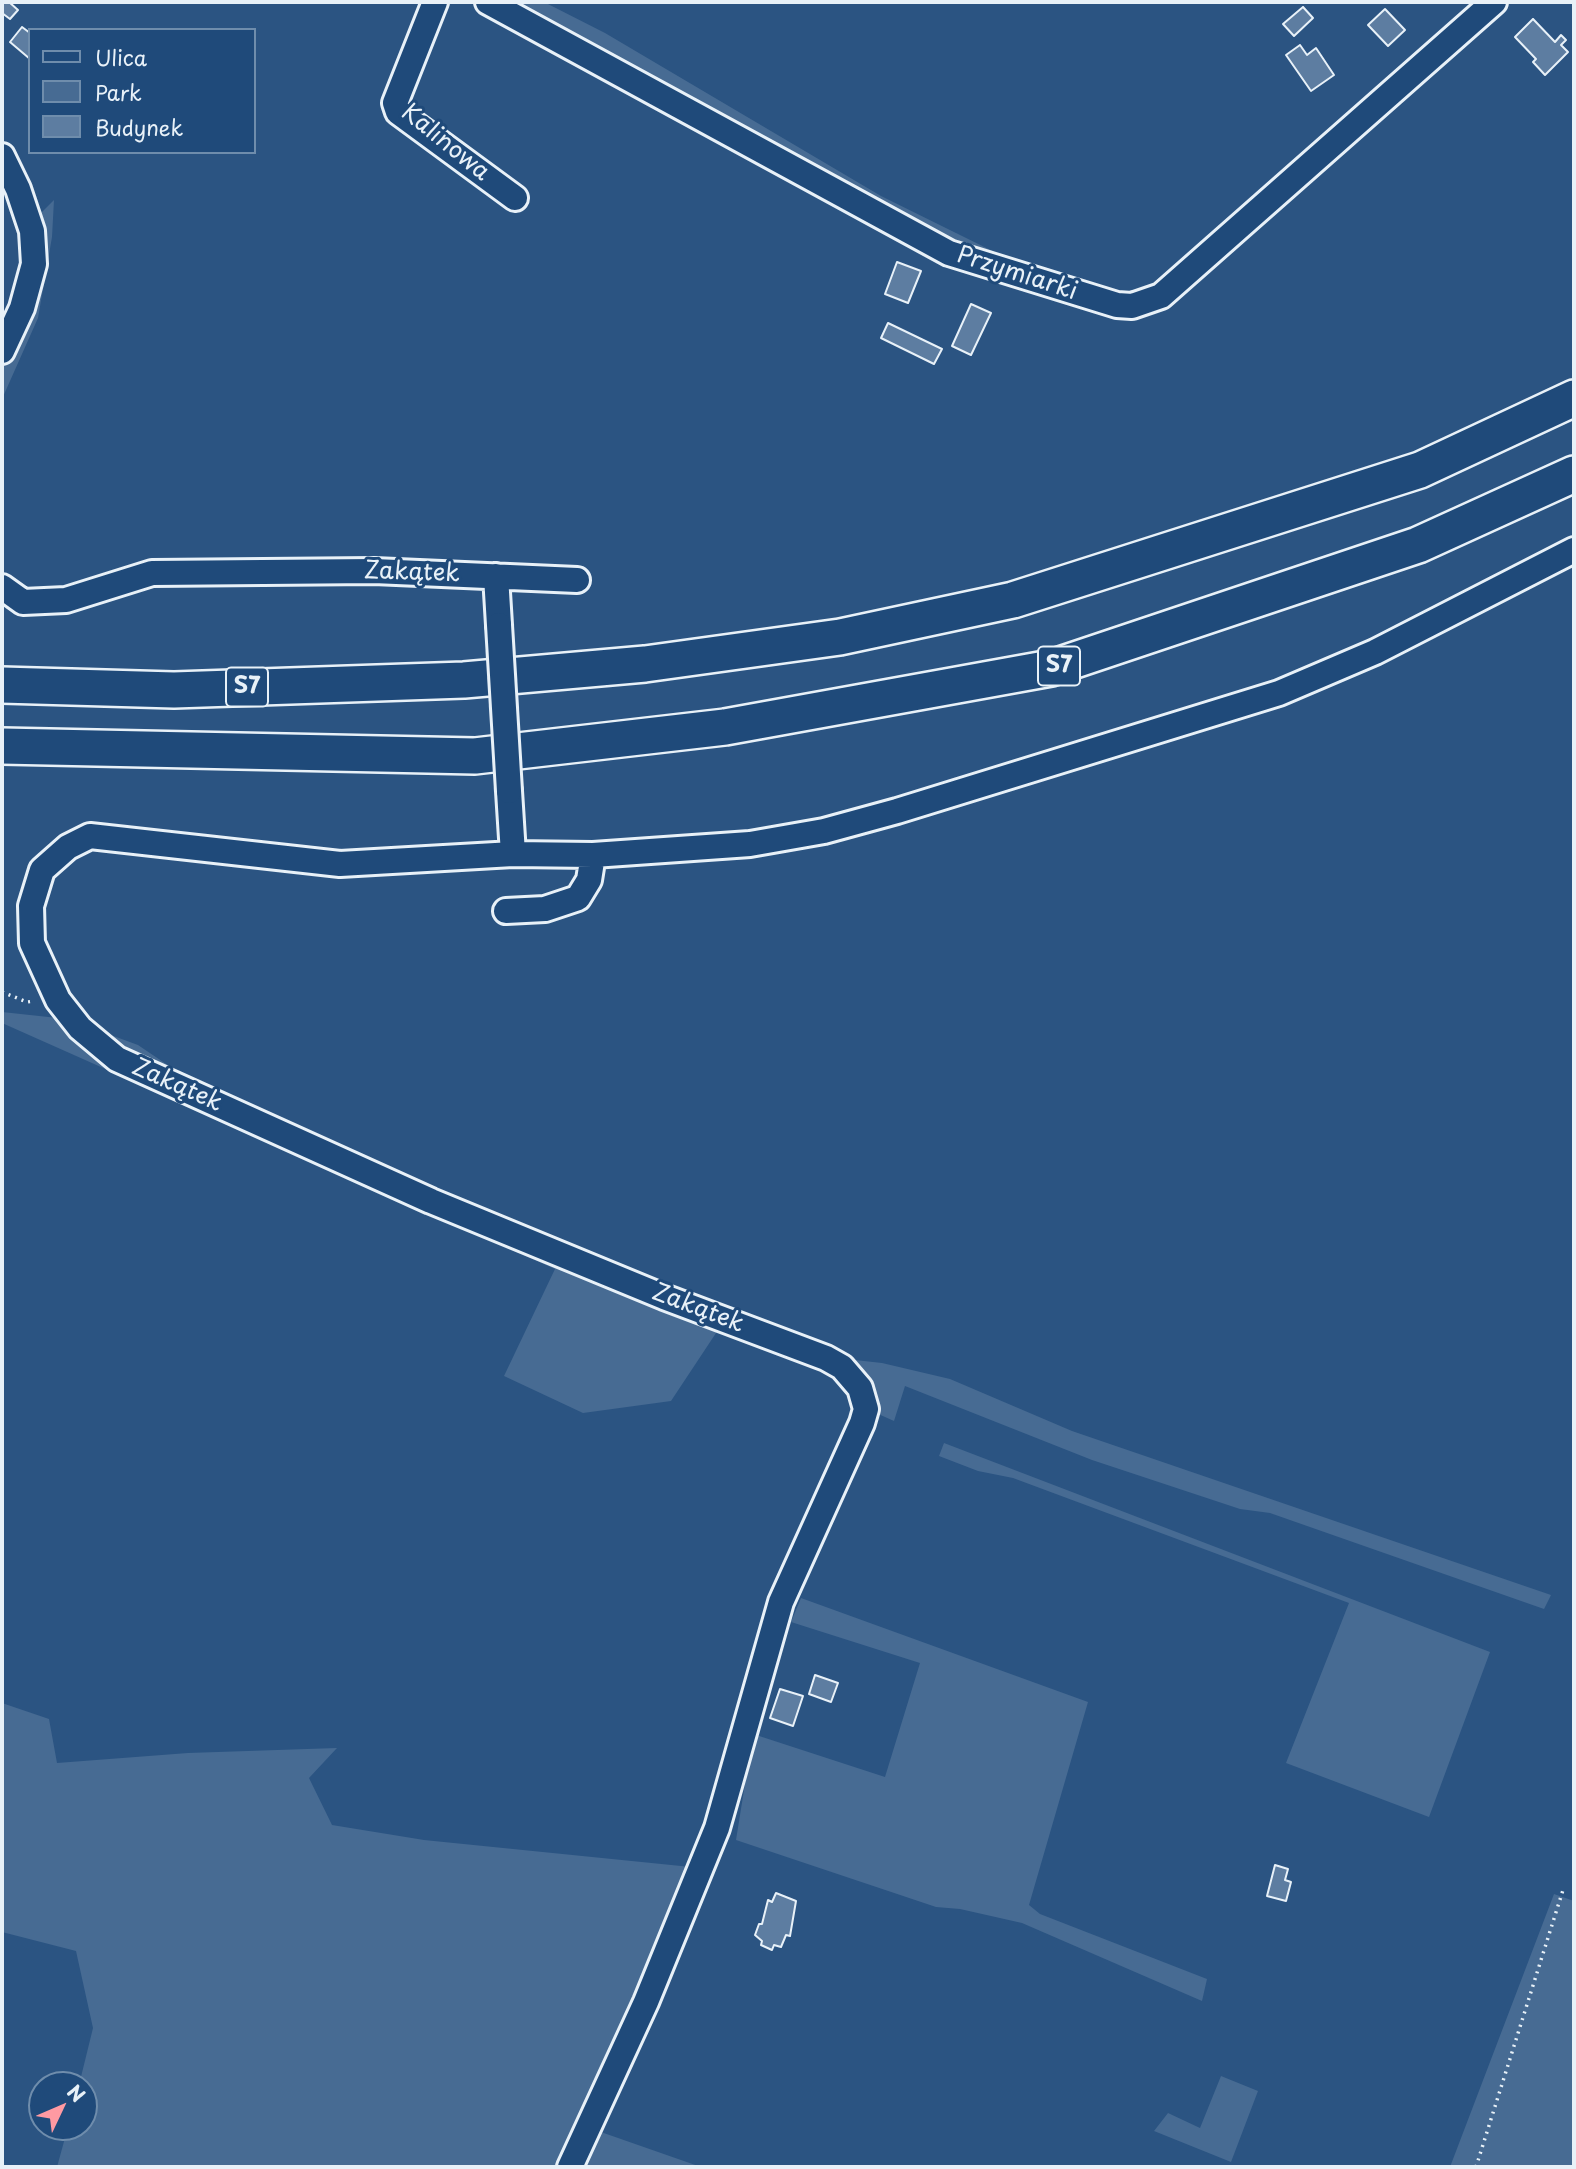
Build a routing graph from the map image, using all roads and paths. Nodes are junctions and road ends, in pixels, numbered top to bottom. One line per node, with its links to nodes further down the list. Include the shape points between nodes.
1 (435, 2): 5 (street, Kalinowa, via 395,103 398,112)
2 (488, 2): 3 (street, Przymiarki, via 948,253 1117,306 1161,296)
3 (1494, 2)
4 (2, 156): 6 (street, via 32,231 34,264 22,308)
5 (515, 198)
6 (2, 351)
7 (1574, 398): 13 (highway, S7, via 1420,470 1013,600 840,637 645,664 464,680 174,690)
8 (1574, 474): 14 (highway, S7, via 1418,545 1051,668 725,727 475,756)
9 (1574, 550): 16 (street, Zakątek, via 1375,652 1279,693 824,831 750,844)
10 (496, 576): 11 (street, Zakątek); 12 (street, Zakątek, via 374,571 152,573 66,600 23,602); 15 (street, Zakątek, bridge)
11 (577, 580)
12 (2, 587)
13 (2, 685)
14 (2, 746)
15 (513, 853): 16 (street, Zakątek); 19 (street, Zakątek, via 340,864 90,836 68,847 42,870 31,906 32,943)
16 (593, 855): 17 (street, via 589,880 578,898 545,909)
17 (506, 911)
18 (2, 992): 19 (path, via 27,1002)
19 (58, 1000): 21 (street, Zakątek, via 80,1028 117,1059 431,1201 826,1358 842,1367 860,1388 866,1409 862,1423 781,1602 717,1828 646,2002)
20 (1563, 1890): 22 (path)
21 (570, 2167)
22 (1476, 2167)

